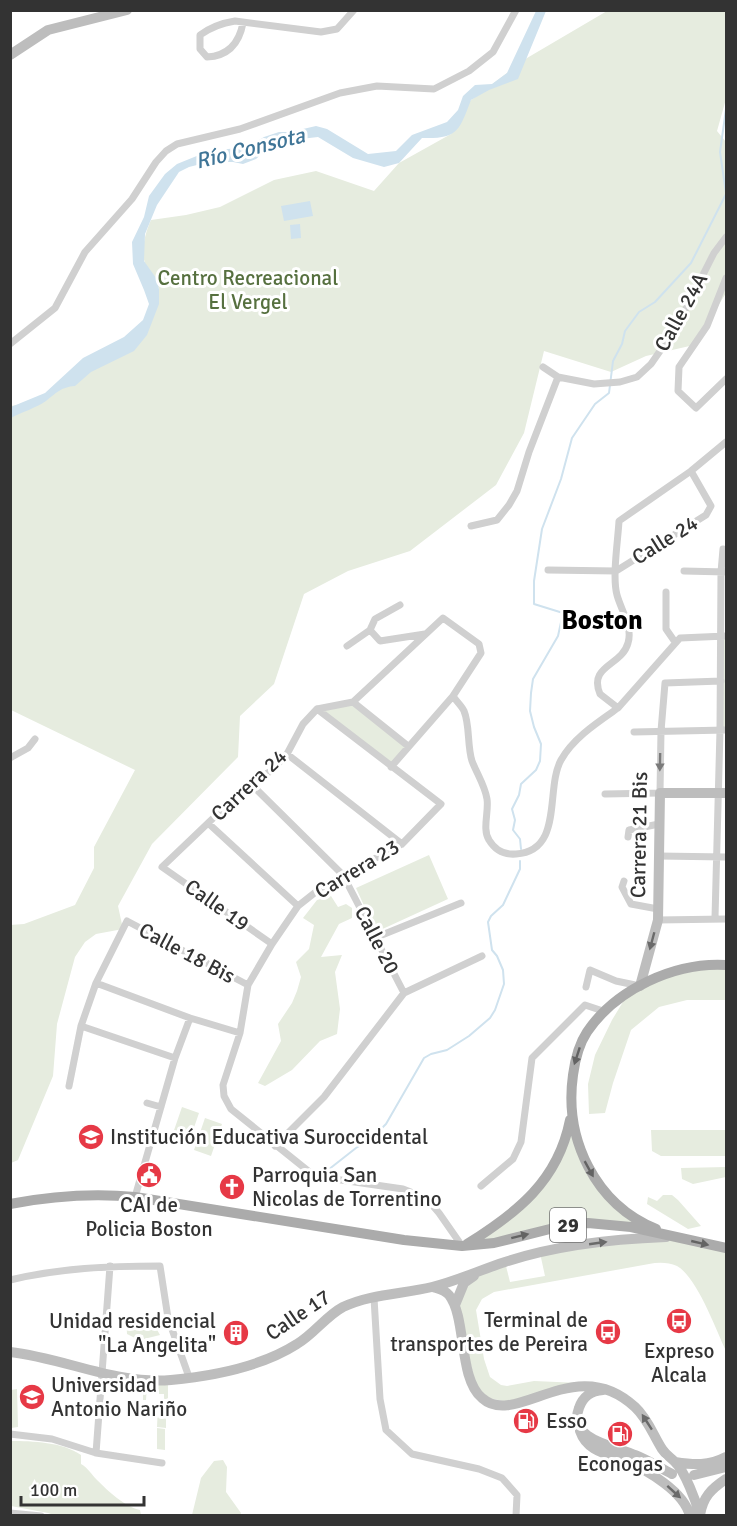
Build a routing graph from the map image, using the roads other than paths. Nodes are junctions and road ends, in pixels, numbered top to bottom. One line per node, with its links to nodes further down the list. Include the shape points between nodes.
1 (126, 10): 5 (main road, via 48,30)
2 (354, 10): 4 (street, via 337,29 321,32)
3 (516, 10): 8 (street, via 493,52 469,71 434,88 377,86 340,93 240,129 177,144 156,162 132,199 85,252 55,308)
4 (243, 23): 4 (street, via 209,28 200,35 200,50 207,57 219,56 235,45)
5 (10, 55)
6 (726, 237): 10 (street, Calle 24A, via 676,328 637,377 594,384)
7 (726, 278): 11 (street, via 706,326 679,367 678,391 696,408)
8 (10, 344)
9 (543, 367): 10 (street, Calle 24A)
10 (558, 376): 14 (street, via 509,505 497,520)
11 (726, 379)
12 (726, 442): 13 (street)
13 (691, 471): 17 (street, via 619,521); 17 (street, Calle 24, via 711,506 706,515)
14 (471, 526)
15 (723, 549): 19 (street)
16 (548, 570): 17 (street)
17 (616, 571): 30 (street, via 616,592 630,628 629,639 620,657 606,667 597,681 600,694)
18 (684, 571): 19 (street)
19 (724, 572): 24 (street)
20 (666, 592): 25 (street, via 666,628)
21 (400, 605): 22 (street, via 375,619)
22 (370, 630): 23 (street, via 380,641); 26 (street)
23 (424, 634): 28 (street, via 443,618 479,644 481,653); 29 (street)
24 (724, 636): 25 (street, via 687,637); 27 (street)
25 (675, 642): 30 (street)
26 (347, 646)
27 (721, 681): 32 (street); 33 (street, Carrera 21 Bis, via 665,683)
28 (453, 696): 30 (street, via 464,711 470,752 487,798 488,839 502,852 517,854 531,851 548,831 554,780 569,748); 36 (street)
29 (353, 702): 31 (street); 36 (street)
30 (618, 708)
31 (317, 709): 37 (street, Carrera 24, via 303,724); 39 (street)
32 (723, 730): 33 (street); 42 (street)
33 (661, 731): 34 (street); 41 (street, Carrera 21 Bis, one-way to 41)
34 (634, 732)
35 (35, 739): 38 (street)
36 (408, 746): 39 (street)
37 (287, 754): 40 (street, Carrera 24, via 271,771); 47 (street)
38 (10, 758)
39 (392, 766): 47 (street, Carrera 23, via 441,804)
40 (250, 783): 44 (street, Carrera 24); 52 (street, Calle 20)
41 (660, 793): 42 (main road); 43 (street); 45 (main road, Carrera 21 Bis)
42 (722, 793): 49 (street)
43 (605, 794)
44 (208, 823): 51 (street, Carrera 24); 55 (street)
45 (659, 824): 46 (street, via 629,830); 48 (main road, Carrera 21 Bis)
46 (628, 837)
47 (402, 844): 52 (street, Carrera 23)
48 (658, 856): 49 (street); 56 (main road, Carrera 21 Bis)
49 (716, 857): 50 (street); 57 (street)
50 (726, 857)
51 (162, 867): 61 (street, Calle 19)
52 (343, 875): 55 (street, Carrera 23); 60 (street, Calle 20)
53 (624, 881): 56 (street, via 622,887 631,904)
54 (461, 903): 60 (street)
55 (298, 906): 61 (street, Carrera 23)
56 (658, 909): 59 (main road, Carrera 21 Bis)
57 (715, 918): 58 (street); 59 (street)
58 (726, 919)
59 (658, 920): 66 (main road, Carrera 21 Bis, one-way to 66)
60 (376, 937): 68 (street, Calle 20)
61 (272, 944): 65 (street, Carrera 23)
62 (482, 956): 68 (street)
63 (726, 964): 66 (main road, Calle 17, via 676,971)
64 (96, 983): 65 (street, Calle 18 Bis, via 127,921); 70 (street); 71 (street)
65 (248, 985): 72 (street, Carrera 23)
66 (640, 986): 67 (street, via 590,970); 69 (main road, Calle 17)
67 (586, 987)
68 (404, 993): 78 (street, via 324,1097)
69 (603, 1011): 77 (main road, Calle 17, one-way to 77, via 586,1033 575,1059); 79 (street, via 585,1005 532,1058 521,1142 513,1158)
70 (190, 1018): 72 (street); 73 (street)
71 (81, 1026): 73 (street); 74 (street)
72 (240, 1033): 78 (street, Carrera 23, via 223,1085 224,1096 231,1109)
73 (175, 1058): 76 (street)
74 (69, 1086)
75 (147, 1103): 76 (street)
76 (161, 1107): 80 (street)
77 (572, 1114): 82 (main road, Calle 17, one-way to 82, via 584,1160 611,1199 629,1215); 83 (main road, Calle 17 / 29, via 559,1155 539,1187 506,1218)
78 (276, 1146): 83 (street, Carrera 23, via 312,1174 403,1189 426,1198)
79 (481, 1186)
80 (135, 1197): 81 (main road, 29, via 58,1196); 83 (main road, 29)
81 (10, 1204)
82 (675, 1237): 83 (main road, Calle 17 / 29, one-way to 82, via 588,1223); 84 (main road, Calle 17, one-way to 84); 86 (main road, Calle 17, one-way to 82, via 566,1248)
83 (462, 1246)
84 (726, 1249)
85 (110, 1266): 87 (street, via 45,1272); 92 (street); 93 (street, via 160,1266 168,1318)
86 (479, 1272): 88 (main road, Calle 17); 90 (main road, via 464,1283)
87 (10, 1280)
88 (433, 1287): 89 (main road, Calle 17); 90 (main road, via 448,1293)
89 (374, 1298): 93 (main road, Calle 17, via 343,1307 282,1353); 107 (street, via 380,1399 386,1431 412,1454 502,1478 517,1495)
90 (454, 1305): 94 (main road, via 473,1386 489,1403 509,1406 563,1388 594,1386)
91 (10, 1352): 92 (main road, Calle 17)
92 (102, 1373): 93 (main road, Calle 17, via 146,1380); 97 (street)
93 (189, 1377)
94 (609, 1390): 95 (main road, via 592,1392 584,1398 577,1413); 99 (main road, one-way to 94, via 663,1451 644,1416)
95 (578, 1425): 102 (main road, via 588,1437); 108 (main road, one-way to 108, via 587,1445 638,1467 667,1485 685,1503)
96 (10, 1434): 97 (street, via 52,1439)
97 (96, 1453): 100 (street)
98 (726, 1457): 99 (main road, via 701,1464)
99 (675, 1462): 109 (main road)
100 (162, 1463)
101 (726, 1467): 103 (main road)
102 (672, 1474)
103 (694, 1475)
104 (726, 1479): 109 (main road, via 706,1495)
105 (10, 1513): 106 (street)
106 (41, 1515)
107 (516, 1515)
108 (690, 1515)
109 (700, 1515)

